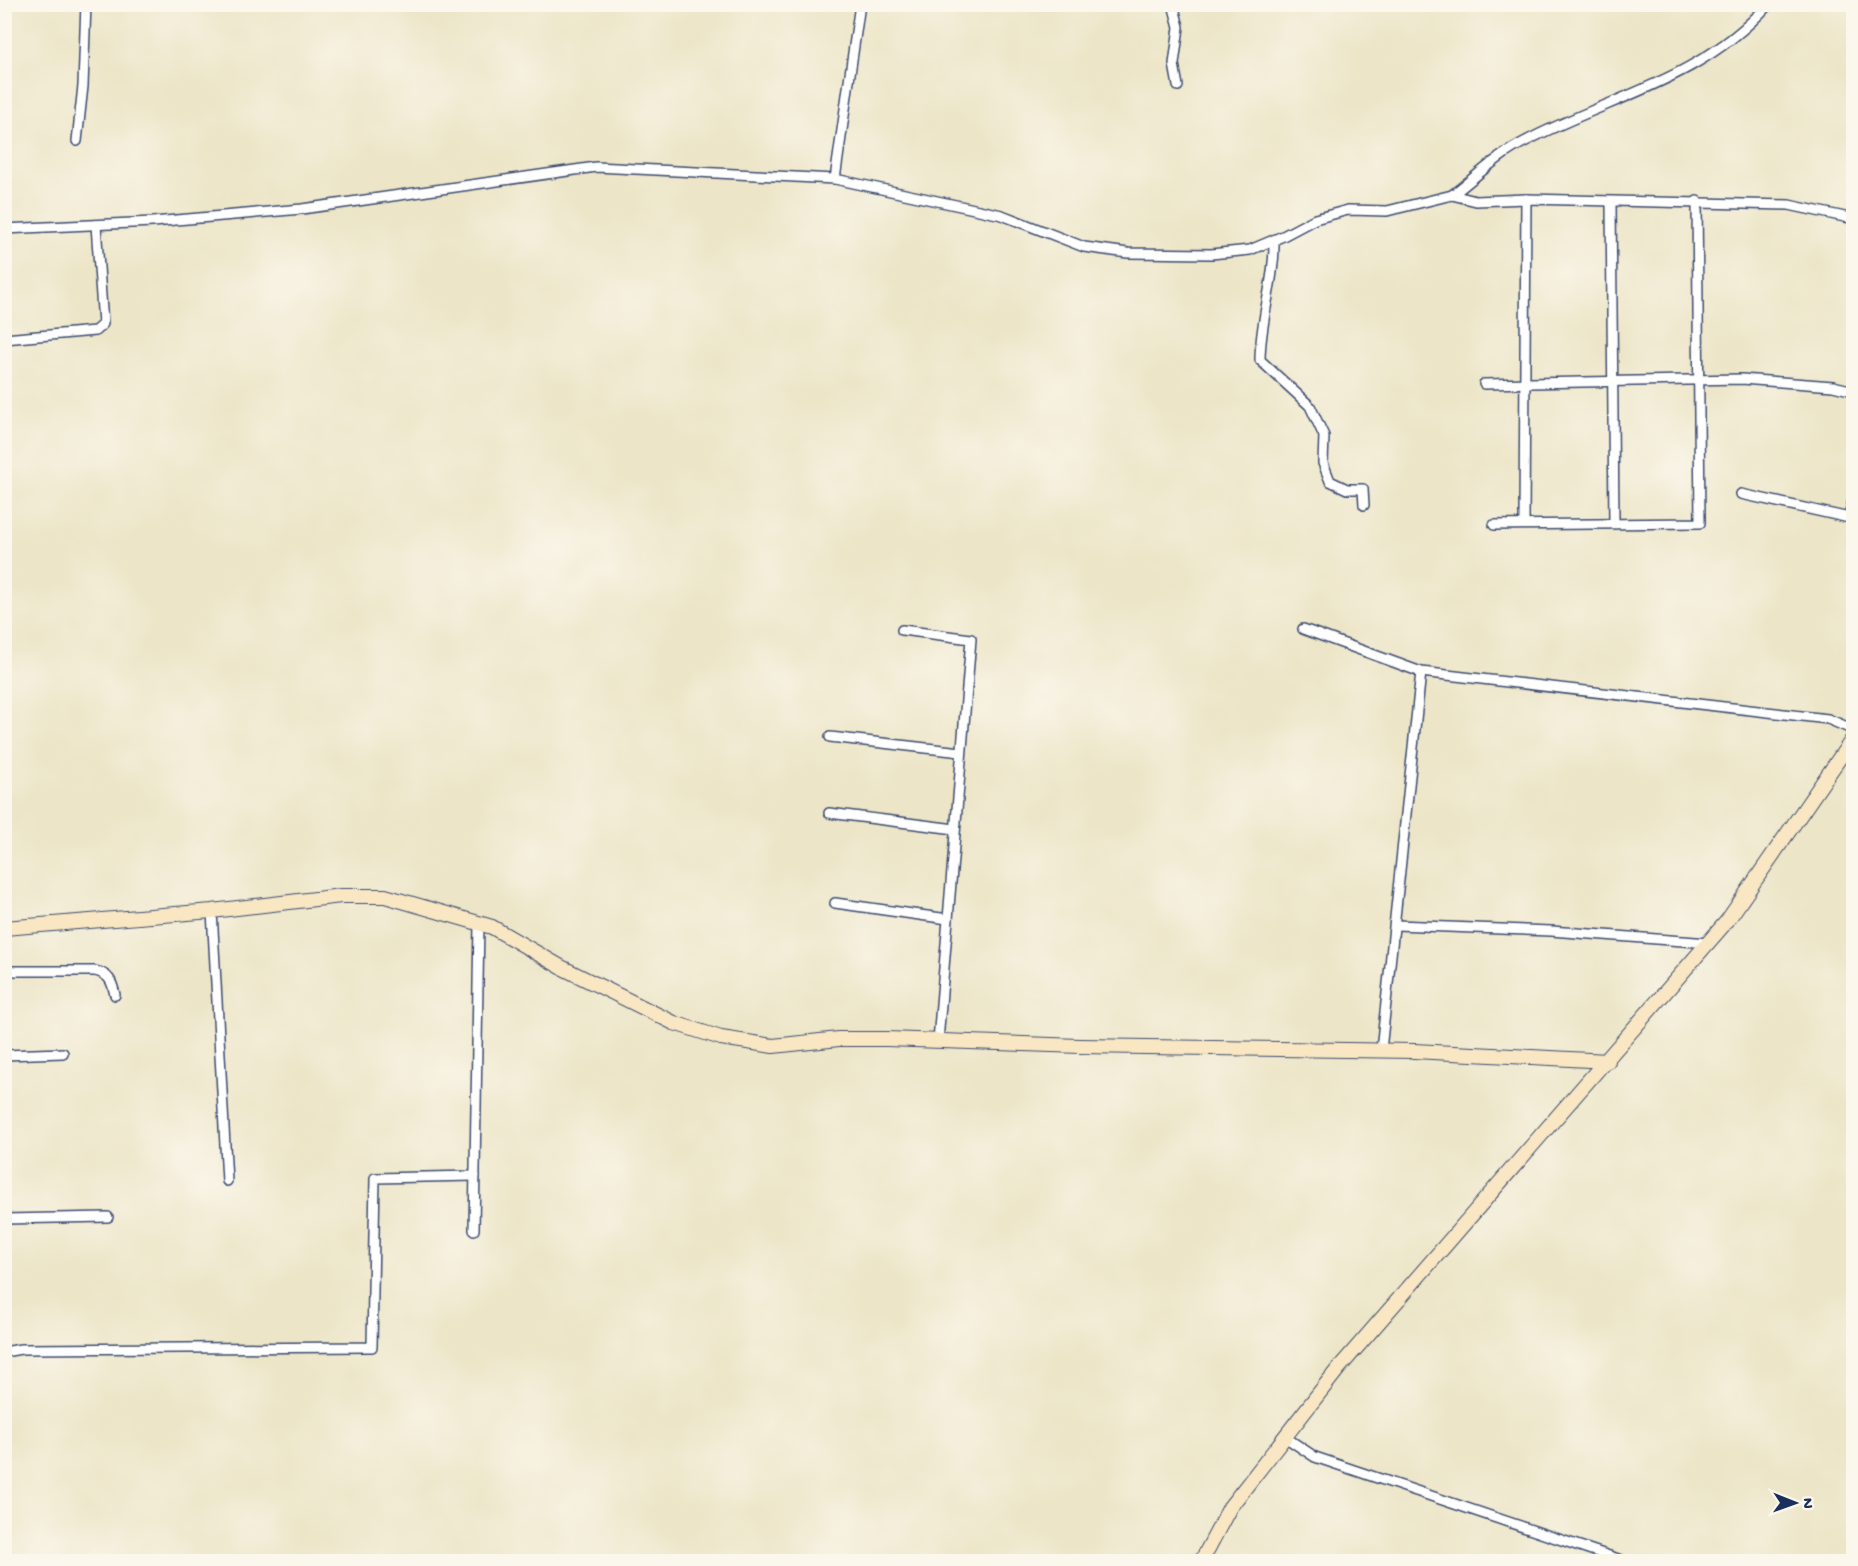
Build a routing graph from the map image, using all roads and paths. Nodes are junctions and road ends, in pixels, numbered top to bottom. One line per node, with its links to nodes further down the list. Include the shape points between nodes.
1 (86, 4): 6 (street)
2 (860, 4): 7 (street)
3 (1173, 4): 5 (street, via 1179,27 1174,64)
4 (1769, 4): 8 (street, via 1748,28 1700,62 1528,140 1497,157)
5 (1178, 86)
6 (76, 141)
7 (835, 179): 13 (street, via 596,167 302,209); 15 (street, via 1002,215 1084,246 1128,253 1211,254 1250,250)
8 (1452, 195): 9 (street, via 1476,201); 15 (street, via 1387,210 1348,210 1315,219)
9 (1526, 199): 11 (street); 19 (street)
10 (1697, 201): 11 (street); 12 (street, via 1789,205); 18 (street)
11 (1611, 202): 17 (street)
12 (1854, 219)
13 (96, 225): 14 (street); 16 (street, via 103,324 95,331)
14 (4, 229)
15 (1274, 240): 24 (street, via 1275,264 1260,360 1310,406 1324,436 1323,464 1330,481 1347,489 1363,489)
16 (4, 339)
17 (1614, 380): 18 (street); 19 (street); 26 (street)
18 (1699, 381): 21 (street, via 1742,379); 26 (street, via 1700,523)
19 (1525, 382): 20 (street); 27 (street)
20 (1484, 384)
21 (1854, 391)
22 (1741, 494): 25 (street)
23 (1854, 495): 25 (street)
24 (1364, 505)
25 (1851, 519)
26 (1614, 522): 27 (street)
27 (1524, 524): 28 (street)
28 (1494, 525)
29 (1303, 629): 31 (street)
30 (902, 630): 35 (street, via 970,639)
31 (1420, 672): 32 (street, via 1828,720); 42 (street)
32 (1854, 730)
33 (830, 737): 35 (street)
34 (1854, 737): 44 (street)
35 (962, 752): 37 (street)
36 (829, 813): 37 (street)
37 (955, 828): 40 (street)
38 (836, 903): 40 (street)
39 (212, 911): 41 (street, via 341,896 385,896); 43 (street); 53 (street)
40 (948, 919): 47 (street)
41 (479, 923): 47 (street, via 674,1023 721,1038 773,1046 839,1039); 52 (street)
42 (1396, 925): 44 (street); 48 (street)
43 (4, 928)
44 (1709, 943): 51 (street)
45 (4, 971): 46 (street, via 95,971 104,973 113,983)
46 (114, 994)
47 (938, 1041): 48 (street)
48 (1381, 1050): 51 (street)
49 (63, 1053): 50 (street)
50 (4, 1055)
51 (1608, 1061): 58 (street, via 1338,1369)
52 (475, 1176): 56 (street); 57 (street, via 375,1178 372,1347)
53 (227, 1181)
54 (108, 1218): 55 (street)
55 (4, 1219)
56 (474, 1230)
57 (4, 1352)
58 (1285, 1437): 59 (street, via 1230,1507); 60 (street, via 1315,1457)
59 (1201, 1562)
60 (1627, 1562)

